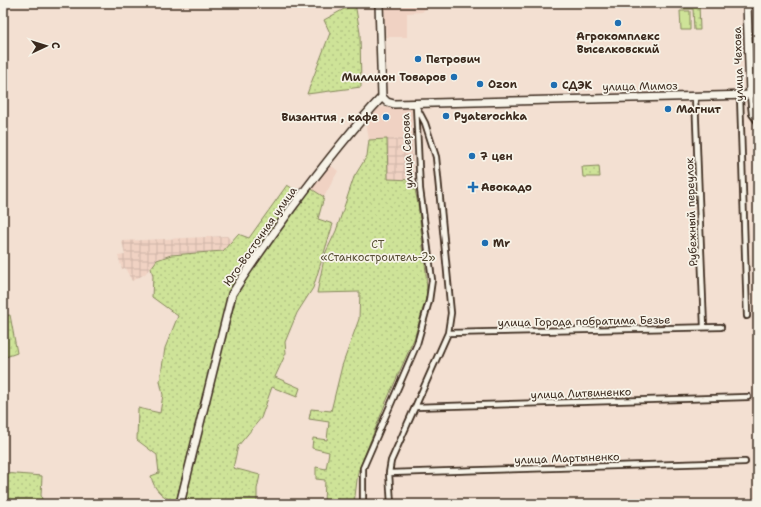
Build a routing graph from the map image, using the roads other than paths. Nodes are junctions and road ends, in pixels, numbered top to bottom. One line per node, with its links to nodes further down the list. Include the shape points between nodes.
1 (379, 3): 7 (street)
2 (747, 3): 3 (street, улица Чехова)
3 (750, 95): 4 (street, улица Мимоз); 6 (street, улица Мимоз); 9 (street, улица Чехова, via 752,114)
4 (758, 95)
5 (695, 96): 6 (street, улица Мимоз); 8 (street, улица Мимоз); 11 (street, Рубежный переулок)
6 (740, 96): 10 (street)
7 (382, 97): 8 (street, улица Мимоз, via 394,104); 18 (street, Юго-Восточная улица, via 351,130 249,266 232,294)
8 (415, 104): 13 (street, улица Серова, via 425,123 436,158 451,313); 19 (street, улица Серова, via 420,189 432,280 429,301 416,344 363,468)
9 (758, 122)
10 (747, 316)
11 (704, 327): 12 (street, улица Города побратима Безье); 13 (street, улица Города побратима Безье)
12 (721, 327)
13 (448, 333): 15 (street, улица Серова)
14 (748, 397): 15 (street, улица Литвиненко)
15 (415, 407): 17 (street, улица Серова, via 391,461)
16 (746, 462): 17 (street, улица Мартыненко)
17 (389, 473): 20 (street, улица Серова)
18 (180, 504)
19 (363, 504)
20 (391, 504)

